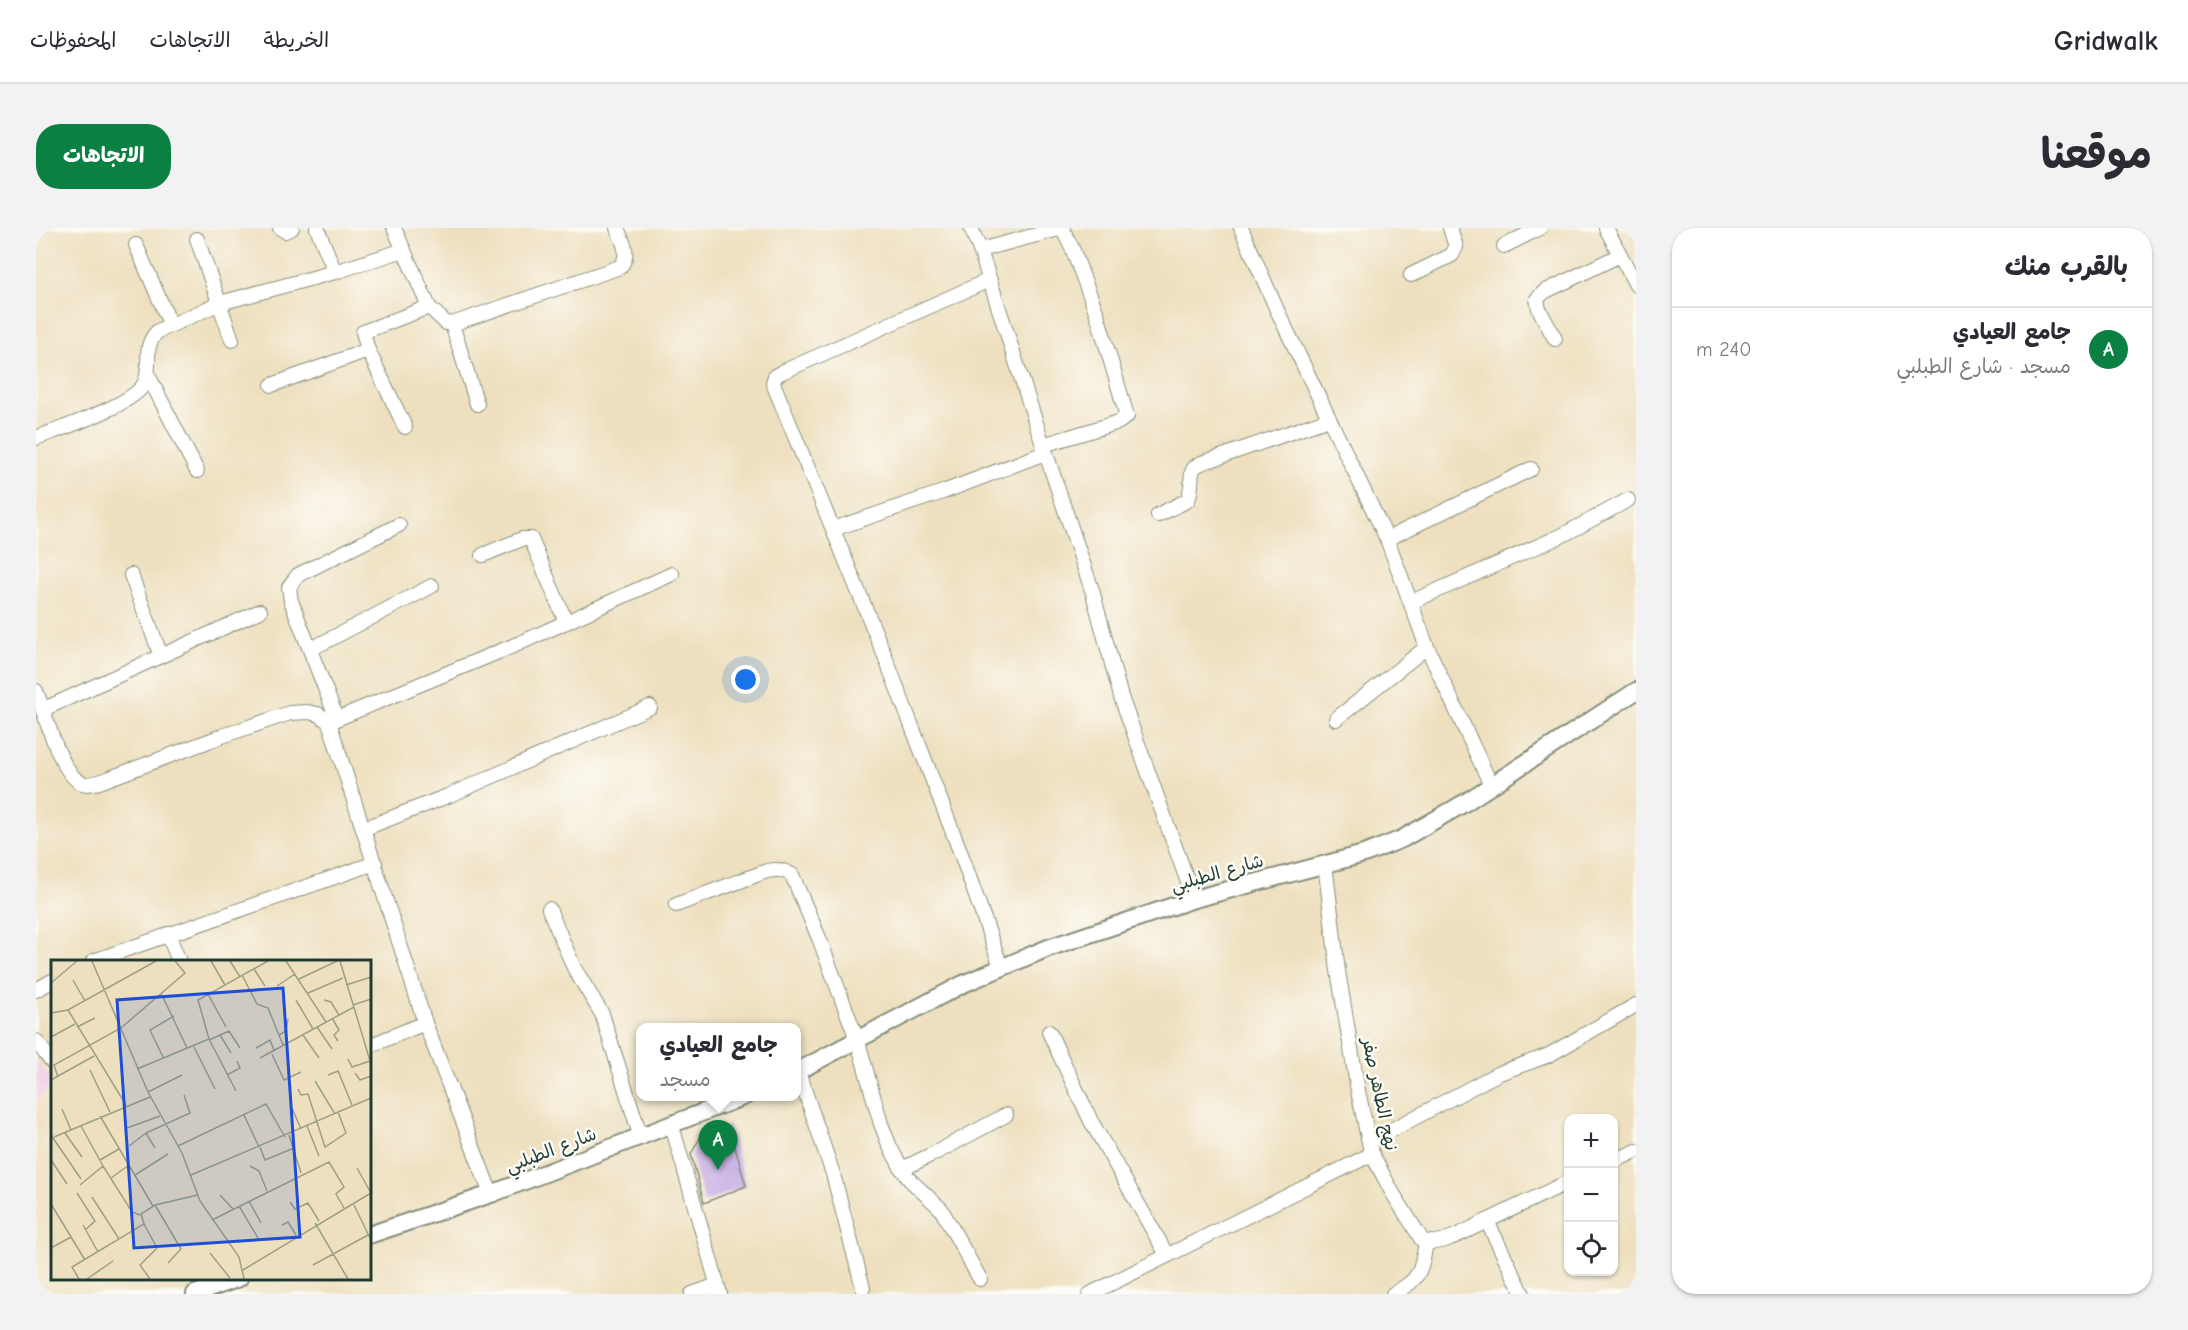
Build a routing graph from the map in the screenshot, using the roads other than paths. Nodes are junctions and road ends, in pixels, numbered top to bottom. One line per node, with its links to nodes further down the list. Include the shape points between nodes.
1 (280, 228): 2 (street)
2 (291, 228)
3 (317, 228): 18 (street)
4 (394, 228): 15 (street)
5 (617, 228): 24 (street, via 626,254 620,267)
6 (971, 228): 16 (street)
7 (1063, 228): 16 (street); 35 (street, via 1097,314 1127,416)
8 (1241, 228): 32 (street)
9 (1450, 228): 19 (street, via 1455,252)
10 (1540, 228): 14 (street)
11 (1606, 228): 17 (street)
12 (197, 238): 22 (street)
13 (136, 245): 25 (street)
14 (1504, 246)
15 (404, 250): 18 (street); 23 (street)
16 (980, 250): 20 (street)
17 (1620, 255): 21 (street); 26 (street, via 1537,299)
18 (335, 272): 22 (street)
19 (1411, 275)
20 (989, 280): 35 (street); 41 (street, via 775,376 773,388)
21 (1636, 285)
22 (220, 303): 25 (street); 27 (street)
23 (429, 308): 24 (street); 28 (street, via 364,330)
24 (452, 324): 31 (street)
25 (171, 326): 29 (street, via 150,339)
26 (1555, 339)
27 (232, 340)
28 (368, 350): 30 (street); 33 (street)
29 (148, 375): 34 (street, via 141,390 130,399); 37 (street)
30 (272, 385)
31 (477, 404)
32 (1329, 419): 39 (street, via 1197,463 1192,469 1188,500); 42 (street)
33 (405, 427)
34 (36, 438)
35 (1044, 449): 41 (street, via 943,492); 63 (street, via 1092,590 1121,697)
36 (1531, 469): 42 (street)
37 (197, 471)
38 (1628, 500): 47 (street, via 1561,536)
39 (1158, 515)
40 (399, 525): 51 (street, via 291,582 291,601)
41 (833, 529): 69 (street, via 960,851)
42 (1387, 539): 47 (street)
43 (483, 555): 49 (street, via 531,539)
44 (672, 574): 49 (street)
45 (131, 575): 52 (street)
46 (432, 586): 51 (street)
47 (1411, 602): 50 (street)
48 (260, 611): 52 (street)
49 (566, 622): 58 (street)
50 (1427, 647): 57 (street); 59 (street)
51 (311, 649): 58 (street)
52 (161, 656): 56 (street)
53 (36, 691): 56 (street)
54 (1636, 691): 59 (street, شارع الطبلبي)
55 (650, 707): 60 (street)
56 (44, 709): 58 (street, via 63,762 82,783 110,778 290,713 308,712)
57 (1336, 719)
58 (333, 721): 60 (street)
59 (1491, 786): 62 (street, شارع الطبلبي, via 1402,839)
60 (363, 829): 61 (street)
61 (375, 864): 66 (street); 73 (street)
62 (1326, 864): 63 (street, شارع الطبلبي); 85 (street, نهج الطاهر صفر, via 1338,971)
63 (1194, 899): 69 (street, شارع الطبلبي)
64 (676, 905): 76 (street, via 767,871 777,869 792,875)
65 (549, 909): 84 (street, via 574,968 602,1014)
66 (168, 934): 67 (street); 68 (street)
67 (96, 960)
68 (179, 960)
69 (1001, 967): 76 (street, شارع الطبلبي)
70 (51, 982): 71 (street)
71 (36, 990)
72 (1636, 1005): 85 (street, via 1549,1055 1497,1074)
73 (425, 1023): 77 (street); 90 (street)
74 (1049, 1032): 94 (street, via 1091,1121)
75 (36, 1041): 78 (street)
76 (858, 1041): 79 (street, شارع الطبلبي); 88 (street, via 881,1124)
77 (370, 1046)
78 (51, 1061)
79 (801, 1070)
80 (801, 1083): 98 (street, via 833,1174)
81 (733, 1101): 83 (street, شارع الطبلبي)
82 (1006, 1115): 88 (street)
83 (672, 1126): 84 (street, شارع الطبلبي); 99 (street)
84 (641, 1138): 90 (street, شارع الطبلبي)
85 (1371, 1148): 93 (street, نهج الطاهر صفر, via 1417,1234); 94 (street)
86 (1636, 1151): 87 (street)
87 (1618, 1159)
88 (902, 1168): 96 (street, via 940,1209)
89 (1564, 1184): 91 (street)
90 (491, 1194): 92 (street, شارع الطبلبي)
91 (1487, 1221): 93 (street, via 1439,1243); 104 (street)
92 (370, 1234)
93 (1426, 1243): 103 (street, via 1419,1275)
94 (1167, 1255): 100 (street)
95 (237, 1279): 97 (street)
96 (980, 1279)
97 (222, 1285): 101 (street)
98 (864, 1288)
99 (719, 1290): 102 (street)
100 (1098, 1292)
101 (195, 1294)
102 (692, 1294)
103 (1393, 1294)
104 (1523, 1294)

